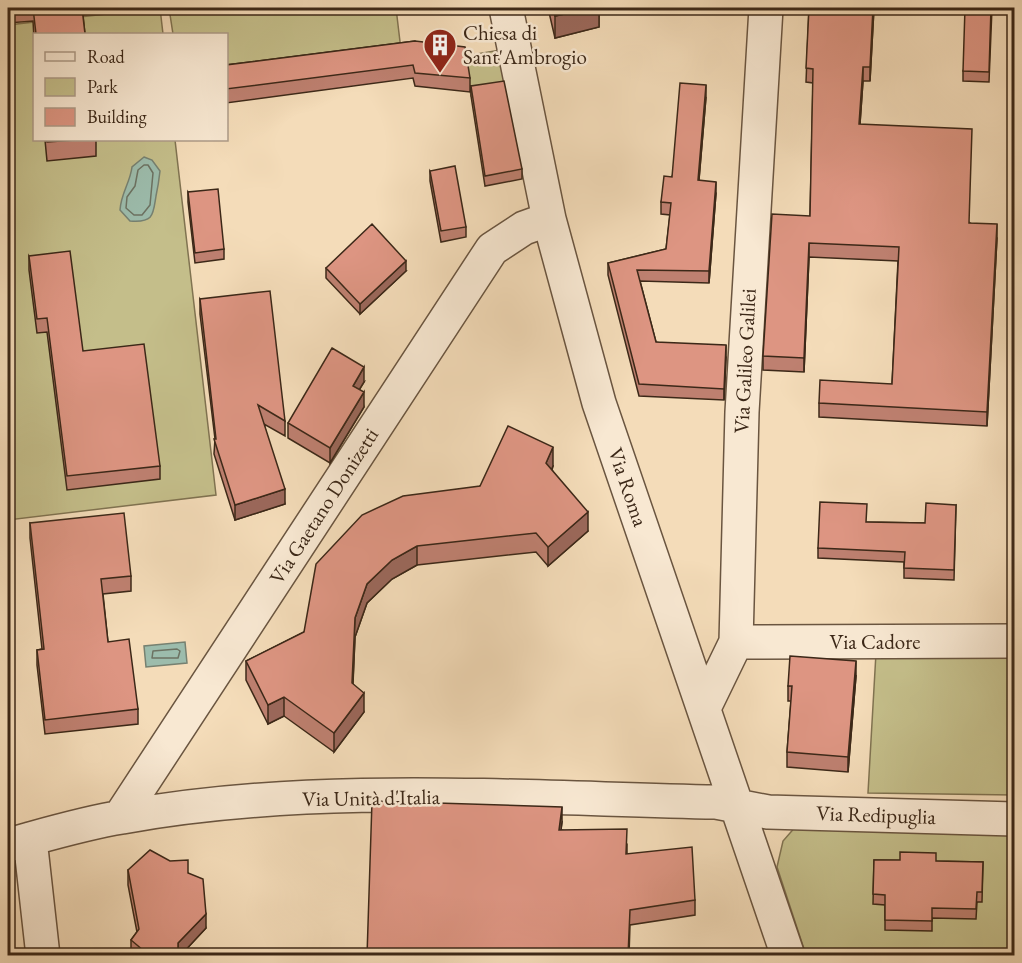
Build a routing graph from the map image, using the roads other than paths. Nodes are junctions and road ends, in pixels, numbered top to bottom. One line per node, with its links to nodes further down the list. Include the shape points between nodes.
1 (506, 8): 3 (street, Via Roma)
2 (766, 8): 5 (street, Via Galileo Galilei, via 742,412)
3 (549, 219): 6 (street, Via Roma, via 599,403); 8 (street, Via Gaetano Donizetti, via 524,228 492,249)
4 (1014, 641): 5 (street, Via Cadore)
5 (736, 642): 6 (street, Via Galileo Galilei)
6 (704, 708): 7 (street, Via Roma)
7 (738, 807): 8 (street, Via Unità d'Italia, via 716,802 370,796 201,806); 9 (street, Via Redipuglia, via 768,812); 12 (street, Via Roma)
8 (120, 817): 10 (street, Via Unità d'Italia)
9 (1014, 819)
10 (14, 837): 11 (street)
11 (43, 956)
12 (788, 956)

